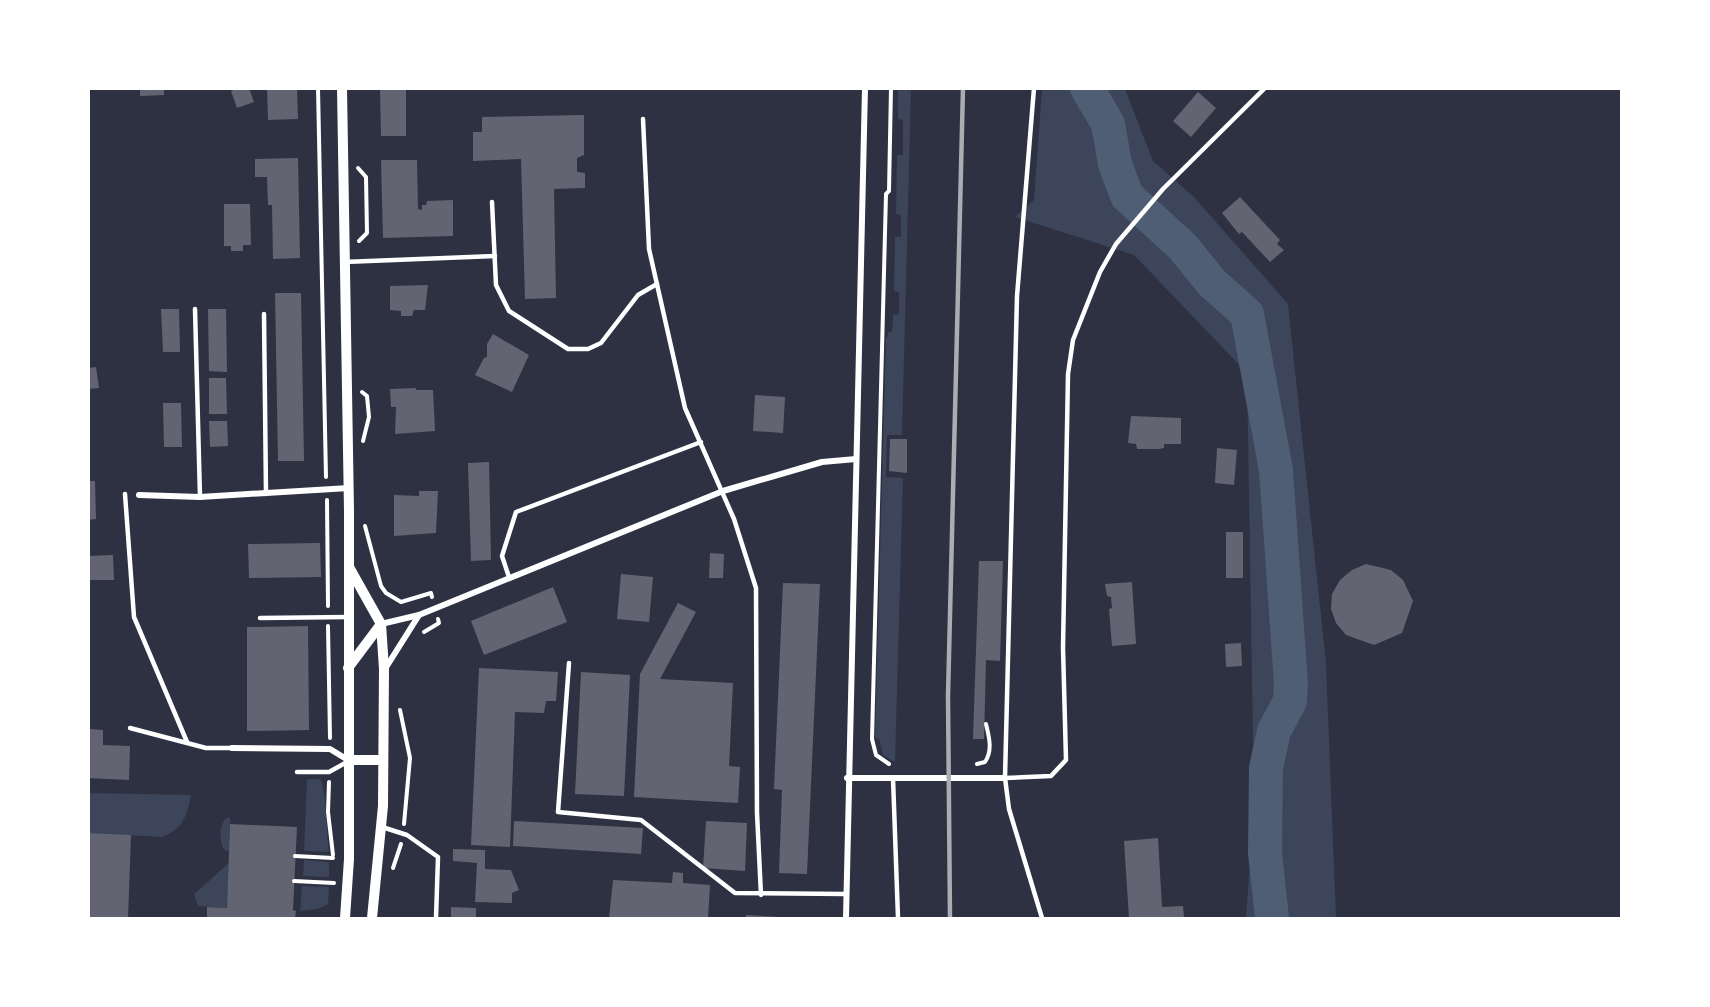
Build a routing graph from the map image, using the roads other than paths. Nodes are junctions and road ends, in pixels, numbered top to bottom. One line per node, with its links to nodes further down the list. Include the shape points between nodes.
1 (342, 88): 8 (street)
2 (865, 88): 13 (street)
3 (1034, 88): 37 (lane, via 1018,285)
4 (1265, 88): 37 (lane, via 1163,189 1116,244 1078,326 1068,374 1063,648 1066,760 1057,772 1044,778)
5 (643, 119): 9 (lane, via 649,249)
6 (492, 202): 7 (lane)
7 (495, 256): 8 (lane); 9 (lane, via 496,285 508,311 568,349 588,349 601,343 638,295)
8 (350, 262): 14 (street)
9 (657, 284): 12 (lane, via 685,408)
10 (195, 309): 19 (lane)
11 (264, 314): 17 (lane)
12 (701, 442): 15 (lane); 21 (lane, via 516,512 502,556)
13 (856, 459): 15 (street, via 822,462); 35 (street)
14 (349, 488): 17 (street); 20 (street)
15 (723, 491): 21 (street); 40 (lane, via 756,588)
16 (125, 494): 30 (lane, via 134,617)
17 (266, 494): 19 (street)
18 (139, 495): 19 (street)
19 (200, 497)
20 (349, 566): 23 (street); 25 (street)
21 (509, 577): 22 (street)
22 (419, 615): 25 (street); 28 (street)
23 (349, 617): 24 (lane); 27 (street)
24 (260, 618)
25 (381, 624): 27 (street); 28 (street)
26 (569, 663): 40 (lane, via 558,812 640,820 735,893)
27 (348, 668): 32 (street)
28 (384, 669): 33 (street)
29 (130, 728): 30 (lane)
30 (187, 742): 31 (lane, via 206,748)
31 (232, 748): 32 (street, via 330,749)
32 (349, 760): 33 (street); 34 (lane, via 329,772); 41 (street)
33 (383, 760): 38 (street)
34 (297, 771)
35 (847, 778): 36 (street); 39 (street)
36 (893, 778): 37 (street); 45 (lane)
37 (1005, 778): 46 (lane, via 1011,816)
38 (382, 827): 42 (street); 43 (lane, via 404,833 438,857)
39 (846, 894): 40 (lane); 44 (street)
40 (761, 895)
41 (345, 918)
42 (372, 918)
43 (435, 918)
44 (846, 918)
45 (898, 918)
46 (1042, 918)

